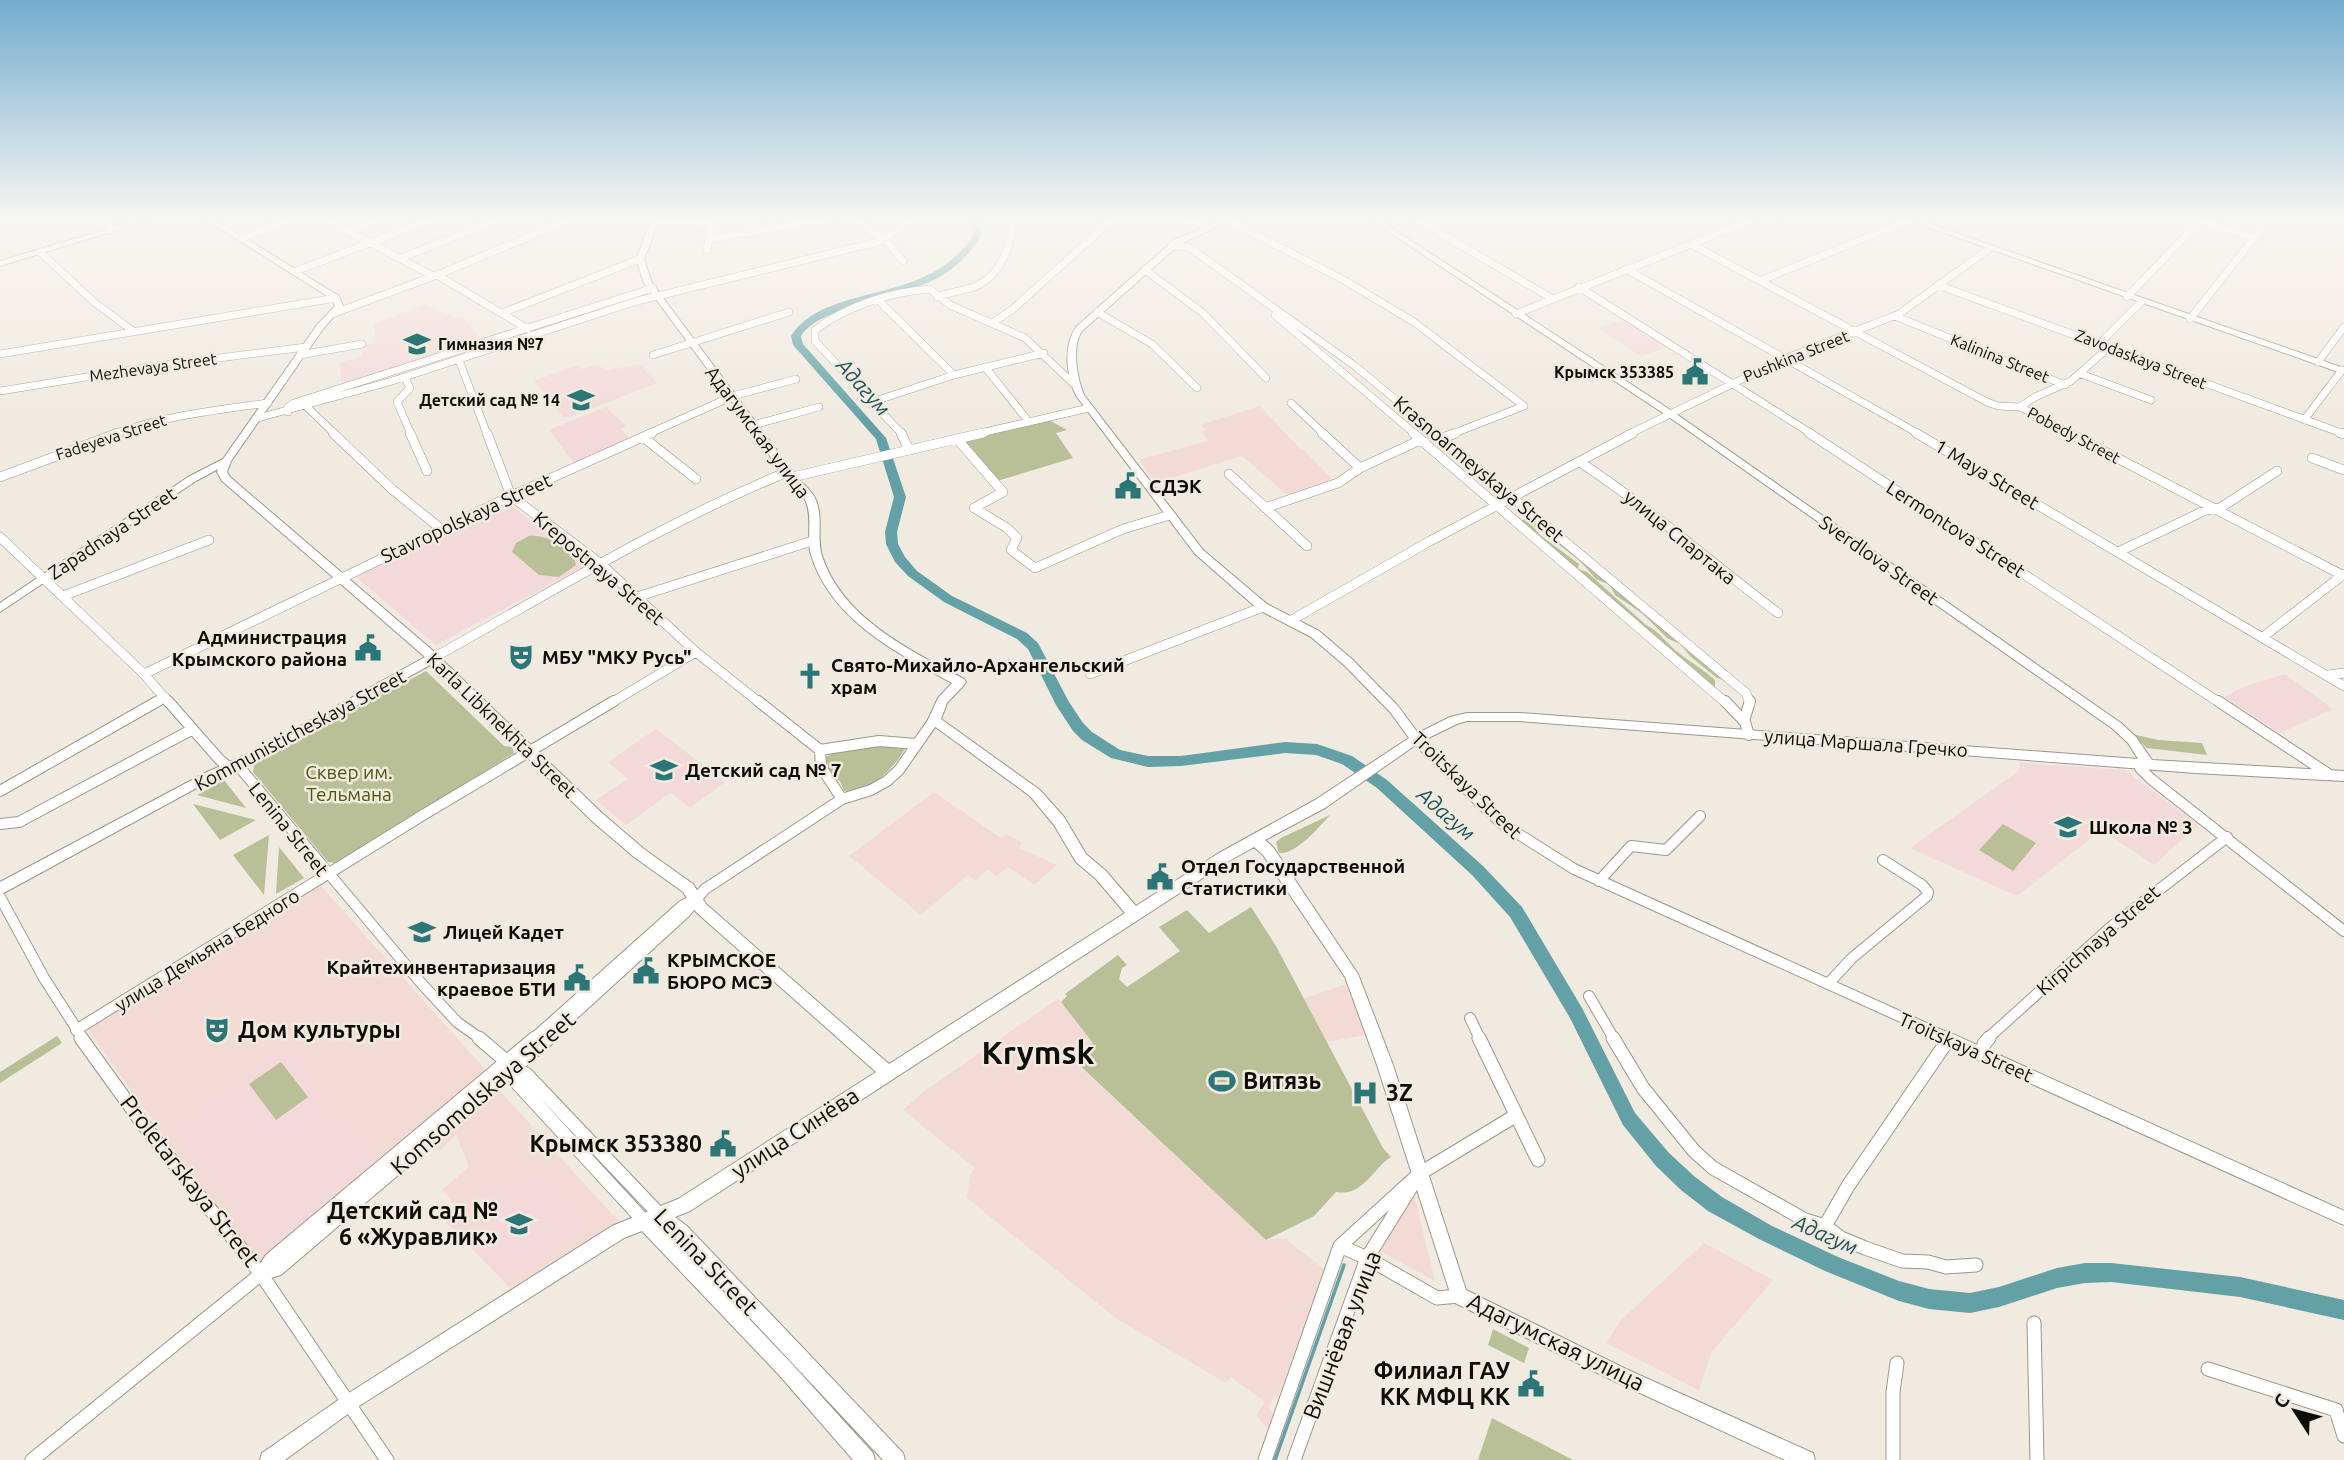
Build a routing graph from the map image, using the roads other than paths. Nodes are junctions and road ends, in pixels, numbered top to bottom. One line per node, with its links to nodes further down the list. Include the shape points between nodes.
1 (78, 287): 41 (street)
2 (320, 287): 28 (main road)
3 (404, 287): 35 (street)
4 (458, 287): 34 (street)
5 (568, 287): 34 (street)
6 (653, 287): 25 (main road)
7 (673, 287): 25 (street)
8 (974, 287): 26 (street)
9 (1037, 287): 39 (street)
10 (1126, 287): 33 (main road)
11 (1167, 287): 60 (street, via 1203,313)
12 (1234, 287): 86 (street, Krasnoarmeyskaya Street, via 1282,320)
13 (1246, 287): 85 (street, Krasnoarmeyskaya Street)
14 (1356, 287): 85 (street, via 1414,322 1524,406)
15 (1476, 287): 36 (main road, Sverdlova Street)
16 (1532, 287): 29 (street)
17 (1579, 287): 29 (street); 62 (street, Lermontova Street)
18 (1658, 287): 52 (street, 1 Maya Street)
19 (1775, 287): 42 (street, Pobedy Street)
20 (1935, 287): 37 (street, Pushkina Street)
21 (1944, 287): 45 (street, Zavodaskaya Street)
22 (2099, 287): 27 (main road)
23 (2136, 287): 27 (street)
24 (2215, 287): 38 (street)
25 (655, 291): 43 (street); 44 (main road, Адагумская улица)
26 (937, 297): 30 (street, Troitskaya Street, via 925,289); 39 (street, Troitskaya Street)
27 (2127, 297): 31 (main road)
28 (336, 298): 35 (main road, via 339,306); 41 (street)
29 (1551, 298): 36 (street)
30 (878, 300): 58 (street); 69 (street, Troitskaya Street, via 824,322 813,335)
31 (2141, 302): 38 (main road); 45 (street)
32 (789, 312): 44 (street)
33 (1097, 312): 64 (main road, via 1073,338); 65 (street, via 1142,335)
34 (502, 313): 43 (street)
35 (332, 314): 48 (main road)
36 (1516, 314): 77 (main road, Sverdlova Street)
37 (1895, 316): 42 (street, Pushkina Street); 63 (street, Kalinina Street)
38 (2190, 319): 54 (main road)
39 (994, 321): 49 (street, Troitskaya Street, via 1024,336)
40 (2344, 327): 54 (street)
41 (133, 331): 50 (street)
42 (1857, 331): 52 (street, Pushkina Street); 74 (street, Pobedy Street, via 1987,402)
43 (528, 332): 53 (street); 76 (street, via 294,403)
44 (692, 342): 51 (street); 67 (main road, Адагумская улица)
45 (2100, 343): 47 (street, Zavodaskaya Street)
46 (362, 344): 48 (street)
47 (2108, 348): 57 (street); 79 (street, Zavodaskaya Street)
48 (303, 351): 66 (street, Mezhevaya Street, via 148,366); 70 (main road)
49 (1044, 353): 55 (street); 64 (street, Troitskaya Street)
50 (0, 354)
51 (653, 355)
52 (1784, 359): 62 (street, Pushkina Street); 110 (street, 1 Maya Street)
53 (459, 360): 59 (street); 99 (street)
54 (2318, 362): 56 (main road)
55 (985, 368): 58 (street); 80 (street)
56 (2343, 370): 79 (street)
57 (2081, 374): 63 (street); 68 (street)
58 (954, 375): 69 (street)
59 (405, 378): 72 (street); 93 (street, via 410,388 397,402)
60 (1266, 378)
61 (796, 379): 67 (street, Stavropolskaya Street)
62 (1732, 383): 77 (street, Pushkina Street); 140 (street, Lermontova Street)
63 (2065, 385): 74 (street)
64 (1076, 387): 75 (main road, Troitskaya Street)
65 (1197, 388)
66 (0, 391)
67 (733, 397): 81 (main road, Адагумская улица); 83 (street, Stavropolskaya Street)
68 (2151, 400)
69 (872, 402): 87 (street, Troitskaya Street, via 901,433)
70 (268, 403): 78 (main road); 97 (street, Fadeyeva Street, via 141,425)
71 (1291, 403): 91 (street)
72 (306, 407): 76 (street); 105 (street)
73 (819, 407): 81 (street)
74 (2020, 407): 103 (street, Pobedy Street)
75 (1089, 408): 80 (street, Kommunisticheskaya Street); 104 (main road, Troitskaya Street)
76 (288, 412): 78 (street)
77 (1669, 413): 90 (street, Pushkina Street); 138 (main road, Sverdlova Street, via 2117,726)
78 (258, 418): 89 (main road)
79 (2304, 420): 82 (street, Zavodaskaya Street)
80 (1029, 422): 84 (street, Kommunisticheskaya Street)
81 (752, 425): 96 (main road, Адагумская улица)
82 (2344, 434)
83 (643, 437): 98 (street); 99 (street, Stavropolskaya Street)
84 (957, 439): 87 (street, Kommunisticheskaya Street); 104 (street, via 1003,492 974,509 1007,528 1017,538 1011,551 1035,568 1082,545)
85 (1443, 439): 86 (street); 100 (street, Krasnoarmeyskaya Street)
86 (1424, 442): 91 (street); 101 (street, Krasnoarmeyskaya Street)
87 (909, 450): 96 (street, Kommunisticheskaya Street)
88 (2312, 458): 92 (street)
89 (226, 461): 113 (main road, Karla Libknekhta Street, via 222,472 226,479); 114 (main road, Zapadnaya Street)
90 (1580, 462): 100 (street, Pushkina Street); 119 (street, улица Спартака, via 1648,508)
91 (1360, 468): 102 (street, via 1338,483)
92 (2344, 470)
93 (427, 471)
94 (2277, 471): 103 (street)
95 (1229, 474): 102 (street)
96 (788, 475): 108 (main road, Адагумская улица, via 813,504); 111 (street, Kommunisticheskaya Street, via 743,490)
97 (0, 477)
98 (696, 480)
99 (511, 496): 105 (street, Stavropolskaya Street); 111 (street, Krepostnaya Street)
100 (1512, 497): 101 (street, Pushkina Street); 132 (street, Krasnoarmeyskaya Street, via 1745,693 1750,702)
101 (1498, 506): 120 (street, Pushkina Street); 132 (street, Krasnoarmeyskaya Street, via 1714,691)
102 (1265, 508): 109 (street)
103 (2213, 509): 110 (street); 112 (street, Pobedy Street)
104 (1170, 515): 117 (main road, Troitskaya Street, via 1199,552)
105 (441, 529): 113 (street, Stavropolskaya Street)
106 (0, 537): 114 (street, Lenina Street)
107 (209, 540): 115 (street)
108 (812, 541): 116 (street); 128 (main road, Адагумская улица, via 818,560 850,610 894,647)
109 (1307, 546)
110 (2119, 552): 121 (street, 1 Maya Street)
111 (601, 564): 116 (street, Krepostnaya Street); 123 (street, Kommunisticheskaya Street)
112 (2343, 575): 121 (street)
113 (340, 579): 123 (main road, Karla Libknekhta Street); 125 (street, Stavropolskaya Street)
114 (43, 580): 115 (street, Lenina Street); 118 (main road, Zapadnaya Street)
115 (63, 596): 125 (street, Lenina Street)
116 (637, 597): 122 (street, Krepostnaya Street)
117 (1263, 607): 120 (main road, Troitskaya Street); 126 (street)
118 (0, 608)
119 (1778, 614)
120 (1290, 621): 134 (main road, Troitskaya Street, via 1315,634 1349,663)
121 (2263, 637): 127 (street, 1 Maya Street)
122 (696, 652): 136 (street, Krepostnaya Street); 137 (street, улица Демьяна Бедного)
123 (433, 658): 137 (main road, Karla Libknekhta Street); 139 (main road, Kommunisticheskaya Street)
124 (2344, 673): 127 (street)
125 (144, 674): 130 (street, Lenina Street)
126 (1090, 674)
127 (2328, 675): 129 (street, 1 Maya Street)
128 (960, 682): 131 (main road, Komsomolskaya Street, via 942,701)
129 (2344, 686)
130 (165, 698): 133 (street, Lenina Street); 142 (street)
131 (934, 720): 135 (street, Komsomolskaya Street); 155 (main road, via 1035,793 1081,858 1101,874)
132 (1746, 726): 134 (main road, улица Маршала Гречко, via 1477,716 1454,720); 138 (main road, улица Маршала Гречко)
133 (193, 729): 139 (street, Lenina Street); 146 (street, via 19,822)
134 (1416, 739): 144 (main road, улица Маршала Гречко); 151 (street, Troitskaya Street, via 1507,828)
135 (916, 744): 136 (street, via 860,741); 143 (street, Komsomolskaya Street, via 887,781)
136 (820, 750): 143 (street, via 821,767)
137 (531, 751): 150 (street, улица Демьяна Бедного); 154 (main road, Karla Libknekhta Street, via 598,818 688,888)
138 (2148, 764): 140 (main road, улица Маршала Гречко); 147 (street, Sverdlova Street, via 2140,768 2144,773)
139 (231, 766): 150 (street, Lenina Street, via 242,769); 152 (main road, Kommunisticheskaya Street)
140 (2330, 775): 141 (main road, улица Маршала Гречко)
141 (2344, 776)
142 (0, 791)
143 (842, 799): 154 (street, Komsomolskaya Street)
144 (1320, 804): 148 (main road, улица Синёва)
145 (1700, 817): 151 (street, via 1663,851 1631,846)
146 (0, 824)
147 (2227, 837): 156 (street, Sverdlova Street); 162 (street, Kirpichnaya Street, via 2111,927 1993,1032)
148 (1256, 840): 155 (main road, улица Синёва); 167 (main road, Адагумская улица, via 1351,974)
149 (1884, 860): 157 (street, via 1922,885 1927,896)
150 (327, 875): 160 (street, улица Демьяна Бедного); 163 (street, Lenina Street, via 460,1027)
151 (1599, 881): 157 (street, Troitskaya Street)
152 (0, 889)
153 (0, 897): 160 (street, Proletarskaya Street)
154 (694, 900): 163 (street, Komsomolskaya Street, via 682,906); 164 (main road, Karla Libknekhta Street)
155 (1134, 914): 164 (main road, улица Синёва)
156 (2344, 932)
157 (1828, 984): 161 (street, Troitskaya Street)
158 (1589, 996): 170 (street, via 1643,1088 1704,1160 1796,1215)
159 (1470, 1017): 165 (street)
160 (76, 1030): 174 (street, Proletarskaya Street)
161 (1948, 1040): 162 (street, Troitskaya Street); 170 (street)
162 (1982, 1055): 168 (street, Troitskaya Street)
163 (511, 1066): 169 (street, Lenina Street, via 517,1083); 174 (street, Komsomolskaya Street, via 271,1259)
164 (887, 1072): 169 (main road, улица Синёва, via 684,1205)
165 (1514, 1116): 166 (street); 167 (street)
166 (1538, 1160)
167 (1419, 1174): 171 (street, Вишнёвая улица); 172 (street, Вишнёвая улица); 175 (main road, Адагумская улица)
168 (2344, 1218)
169 (653, 1219): 178 (main road, Lenina Street); 180 (main road, улица Синёва, via 618,1232)
170 (1825, 1226): 173 (street, via 1842,1238 1902,1261 1955,1268)
171 (1340, 1246): 172 (street); 187 (street, Вишнёвая улица)
172 (1367, 1258): 175 (street, via 1437,1298); 188 (street, Вишнёвая улица)
173 (1976, 1265)
174 (261, 1274): 180 (street, Proletarskaya Street); 182 (street, Komsomolskaya Street)
175 (1459, 1296): 189 (main road, Адагумская улица)
176 (2034, 1323): 191 (street)
177 (1896, 1363): 190 (street)
178 (792, 1364): 185 (main road, Lenina Street); 186 (main road, Lenina Street)
179 (2208, 1369): 181 (street, via 2336,1410)
180 (350, 1402): 183 (main road, улица Синёва); 184 (street, Proletarskaya Street)
181 (2344, 1436)
182 (32, 1460)
183 (269, 1460)
184 (387, 1460)
185 (866, 1460)
186 (896, 1460)
187 (1265, 1460)
188 (1294, 1460)
189 (1806, 1460)
190 (1893, 1460)
191 (2036, 1460)

